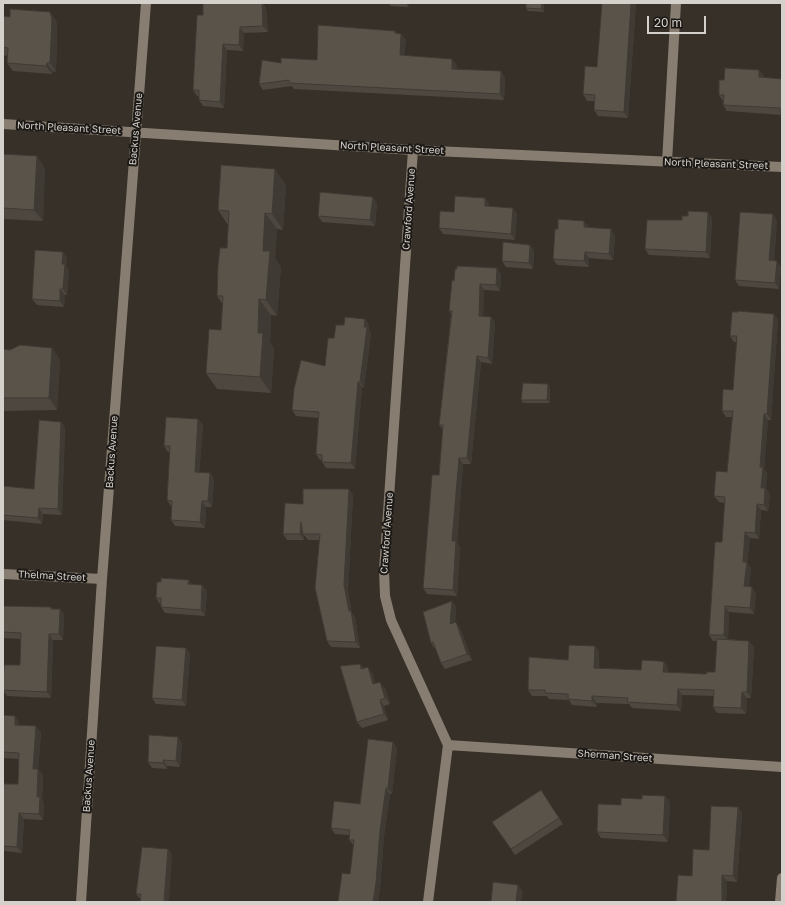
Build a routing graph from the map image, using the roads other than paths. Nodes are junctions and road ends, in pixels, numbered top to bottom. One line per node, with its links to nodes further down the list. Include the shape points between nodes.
1 (146, 3): 4 (street, Backus Avenue)
2 (676, 3): 6 (street)
3 (3, 124): 4 (street, North Pleasant Street)
4 (136, 131): 5 (street, North Pleasant Street); 9 (street, Backus Avenue)
5 (413, 150): 6 (street, North Pleasant Street); 10 (street, Crawford Avenue, via 385,562 385,596 391,620)
6 (667, 162): 7 (street, North Pleasant Street)
7 (782, 167)
8 (3, 574): 9 (street, Thelma Street)
9 (102, 579): 13 (street, Backus Avenue)
10 (448, 745): 11 (street, Sherman Street); 14 (street)
11 (782, 767)
12 (782, 878): 15 (street)
13 (81, 902)
14 (428, 902)
15 (780, 902)

